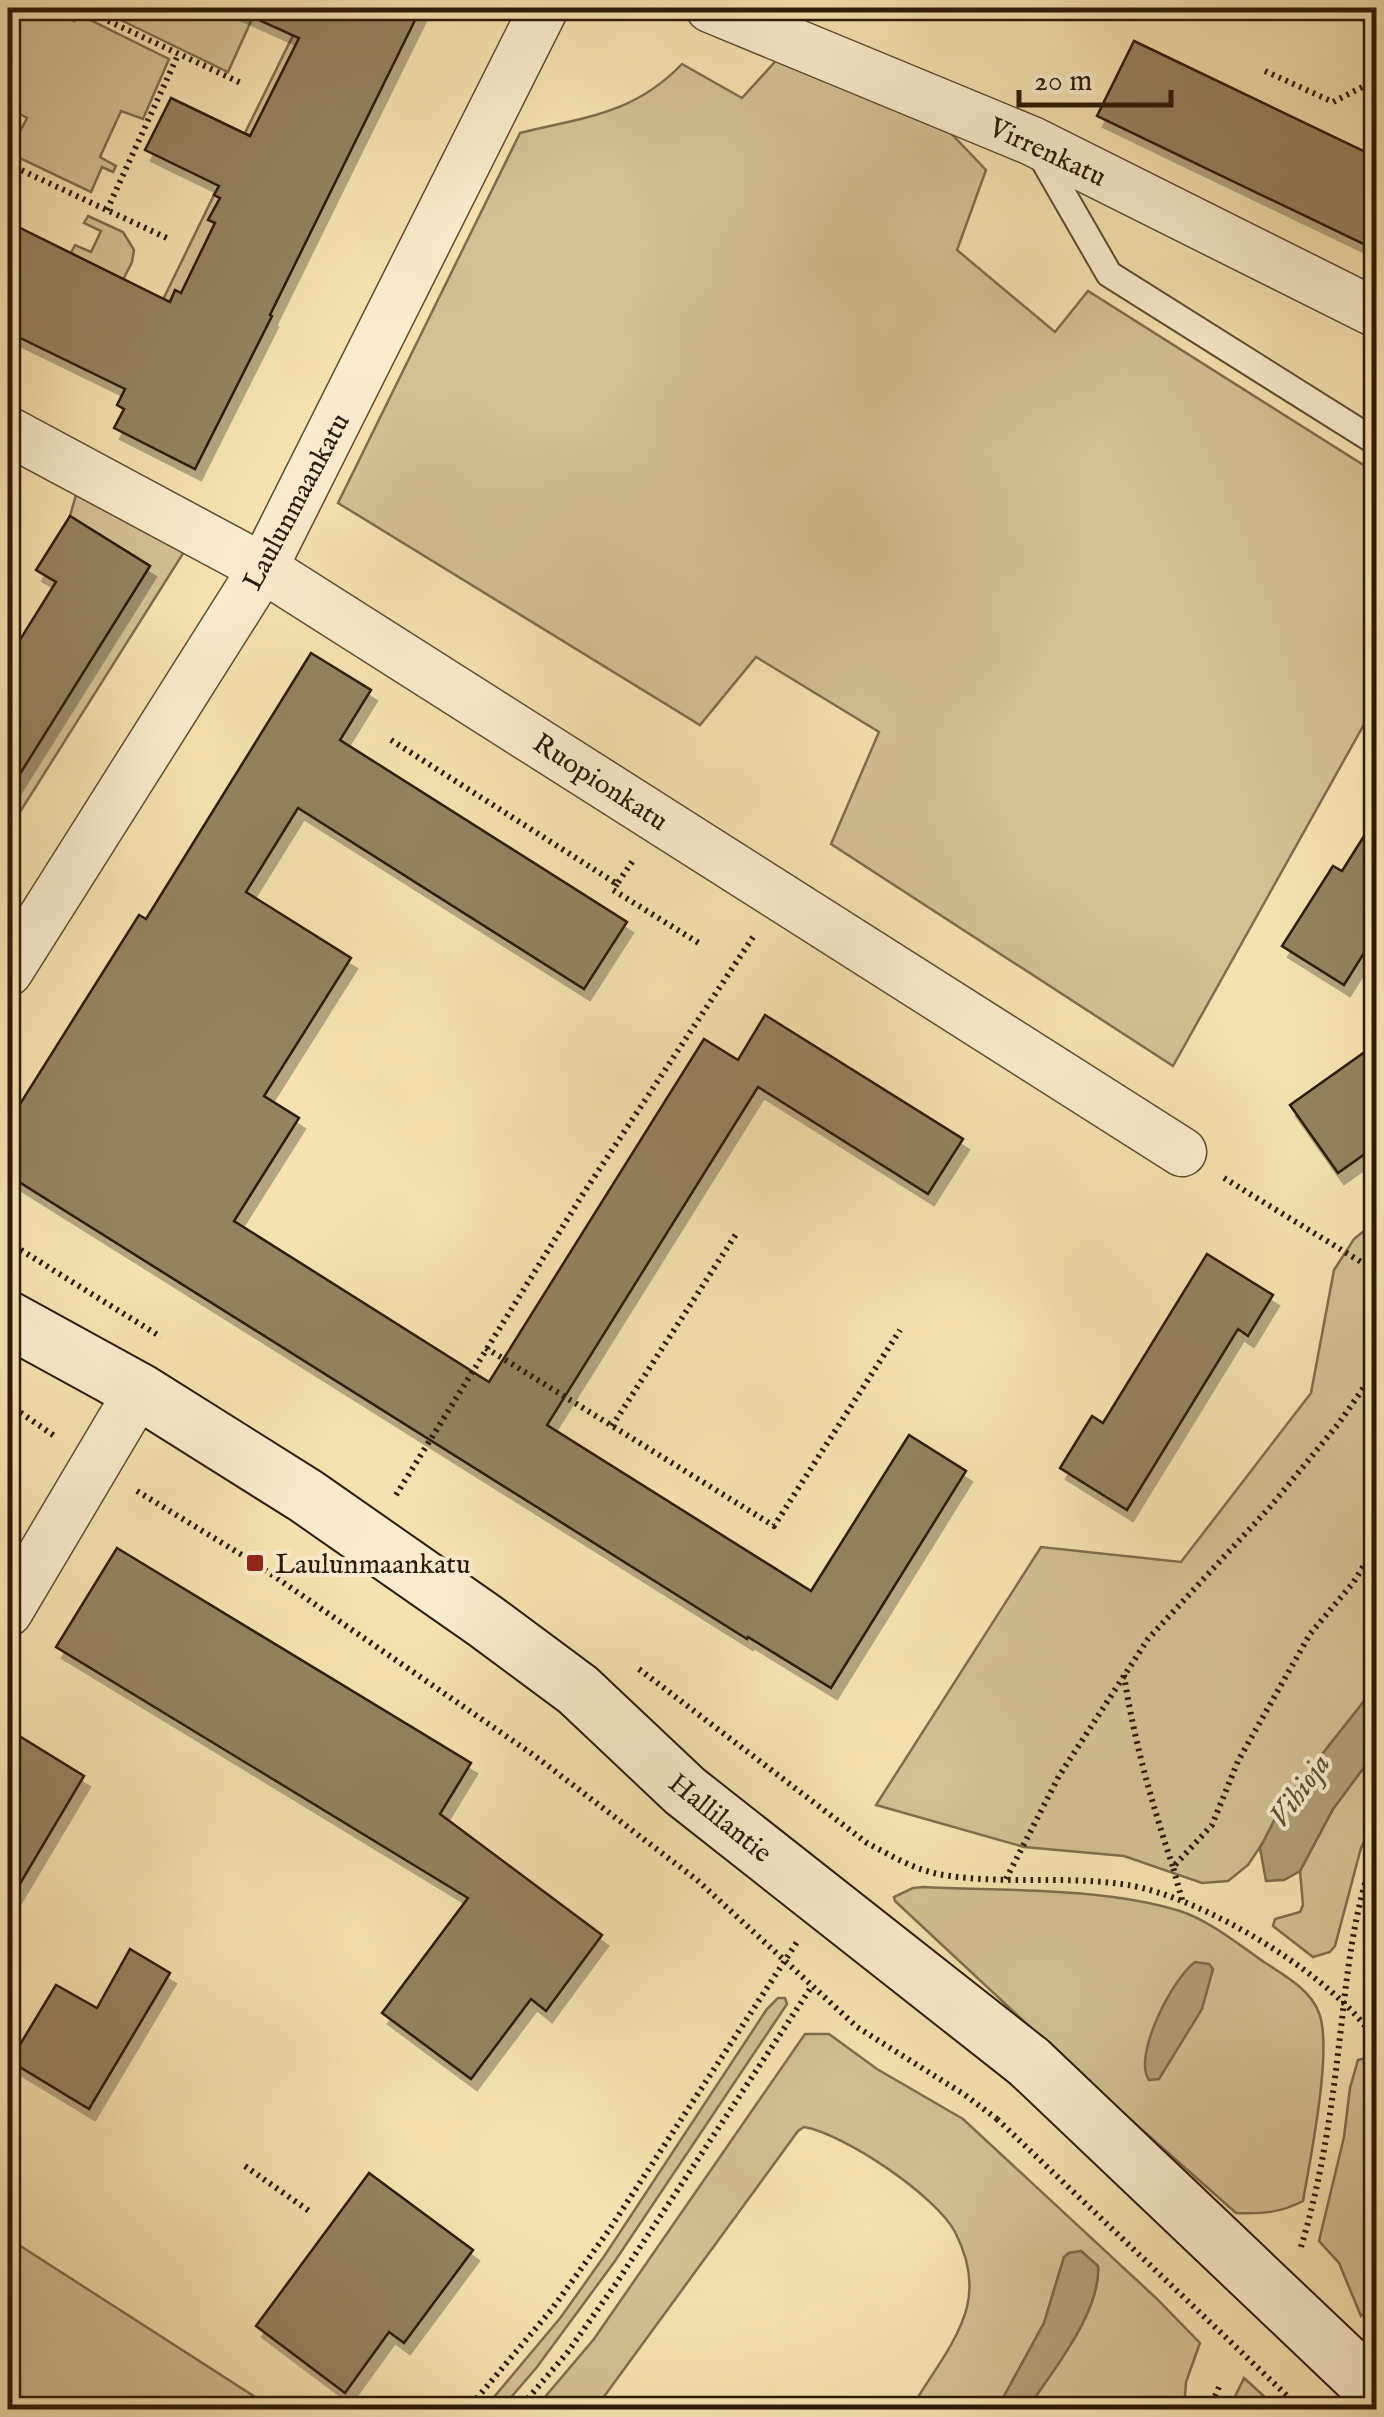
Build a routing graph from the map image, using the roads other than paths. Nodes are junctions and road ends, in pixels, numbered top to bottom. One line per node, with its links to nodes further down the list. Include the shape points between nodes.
1 (544, 8): 7 (street, Laulunmaankatu)
2 (710, 8): 3 (street, Virrenkatu)
3 (1032, 141): 4 (street, Virrenkatu); 6 (lane, via 1109,274)
4 (1376, 313)
5 (8, 431): 7 (street, Ruopionkatu)
6 (1376, 442)
7 (263, 568): 8 (street, Laulunmaankatu); 9 (street, Ruopionkatu)
8 (8, 972)
9 (1182, 1152)
10 (8, 1319): 11 (main road, Hallilantie)
11 (139, 1391): 12 (street); 13 (main road, Hallilantie, bridge, via 306,1496 578,1690 685,1791 1029,2062)
12 (8, 1612)
13 (1375, 2391)

